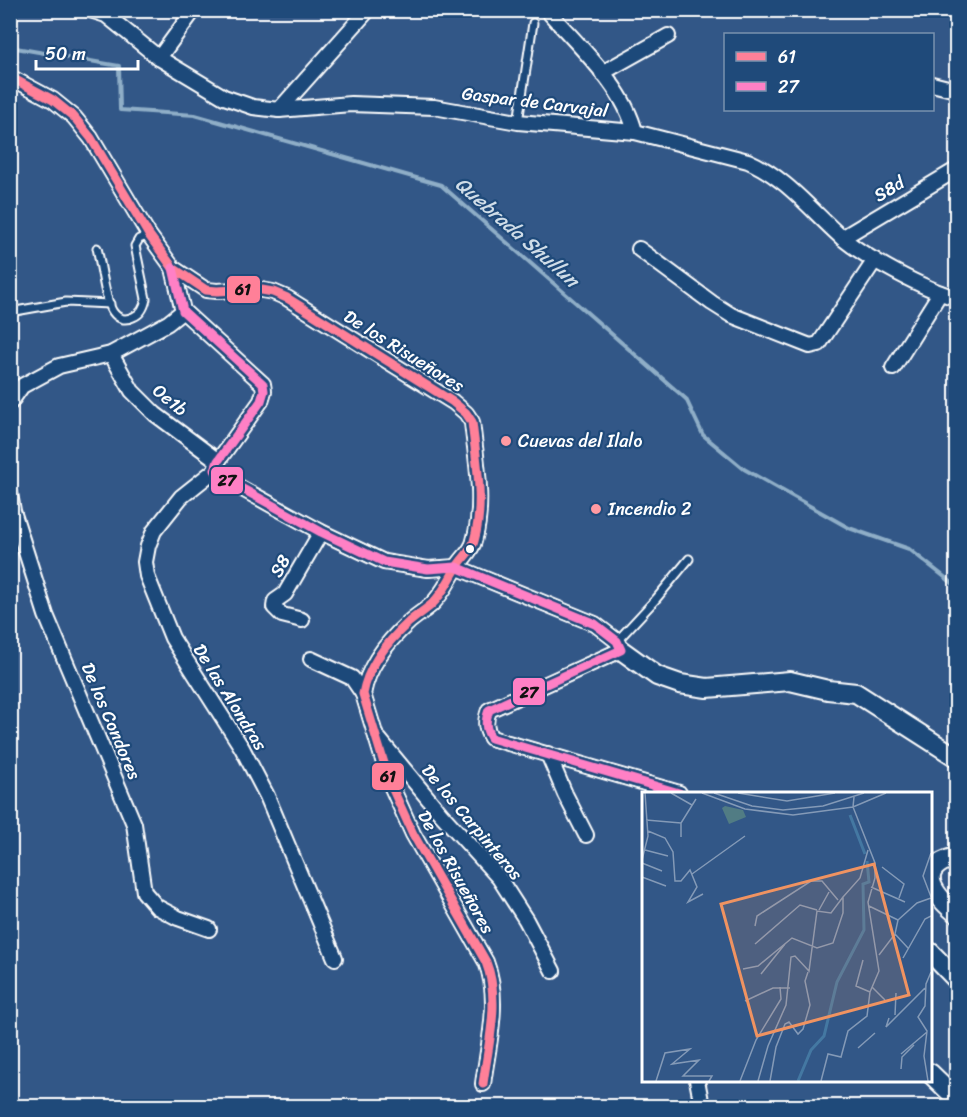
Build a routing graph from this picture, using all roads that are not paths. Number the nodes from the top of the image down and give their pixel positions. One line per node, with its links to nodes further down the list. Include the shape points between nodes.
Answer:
1 (90, 10): 7 (street, Gaspar de Carvajal, via 106,15)
2 (194, 10): 7 (street)
3 (368, 10): 12 (street)
4 (547, 10): 8 (street)
5 (533, 23): 13 (lane)
6 (668, 36): 8 (street)
7 (159, 58): 12 (street, Gaspar de Carvajal, via 224,97 253,107)
8 (602, 73): 14 (street, via 627,107)
9 (10, 77): 16 (street, De los Risueñores, via 53,100 74,117)
10 (934, 84): 11 (street)
11 (957, 90)
12 (279, 110): 13 (street, Gaspar de Carvajal, via 393,104)
13 (518, 122): 14 (street, Gaspar de Carvajal)
14 (635, 132): 17 (street, Gaspar de Carvajal, via 764,168)
15 (954, 171): 17 (street, S8d)
16 (149, 235): 21 (street, De los Risueñores); 24 (lane, via 139,239 135,246 146,299 139,315 128,320 119,318)
17 (842, 238): 20 (street, Gaspar de Carvajal)
18 (97, 248): 24 (lane)
19 (639, 249): 20 (street, via 731,315 810,346 819,344)
20 (875, 260): 22 (street, Gaspar de Carvajal)
21 (173, 268): 25 (street); 34 (street, De los Risueñores, via 206,290 256,289 287,298 466,413 472,422 479,521 474,544)
22 (940, 294): 23 (street, Gaspar de Carvajal); 28 (street)
23 (957, 298)
24 (110, 304): 26 (lane, via 66,302)
25 (183, 311): 27 (street); 30 (street, De las Alondras, via 263,384 261,401)
26 (10, 312)
27 (111, 354): 29 (street, via 59,366 22,386); 30 (street, Oe1b, via 132,391)
28 (893, 368)
29 (10, 403)
30 (217, 466): 32 (street, Oe1b, via 219,476); 48 (street, De las Alondras, via 181,497 154,531 145,562 147,576 172,638 242,748 267,796)
31 (10, 494): 46 (street, De los Condores, via 46,615 134,824 144,892 158,907)
32 (321, 532): 34 (street, Oe1b, via 384,562 428,569); 35 (street, S8, via 285,594 275,601 274,607 282,615)
33 (689, 559): 36 (lane)
34 (456, 567): 36 (street, via 596,624); 38 (street, De los Risueñores, via 447,586 375,660)
35 (302, 620)
36 (619, 645): 40 (street, via 489,710 485,720 491,738); 41 (street, via 657,676 680,684 706,688 790,681 856,693)
37 (311, 659): 38 (street, via 352,678)
38 (363, 694): 39 (street, De los Risueñores)
39 (374, 733): 49 (street, De los Carpinteros, via 499,878); 53 (street, De los Risueñores, via 390,783 413,834 492,978 494,996)
40 (548, 754): 42 (street); 43 (street)
41 (957, 757)
42 (676, 792)
43 (586, 835)
44 (957, 857): 45 (street, via 934,867 931,876 932,888)
45 (957, 913)
46 (209, 929)
47 (931, 953): 50 (street)
48 (335, 958)
49 (553, 971)
50 (957, 979)
51 (931, 1074): 54 (street)
52 (697, 1081): 55 (street)
53 (483, 1084)
54 (957, 1098)
55 (702, 1107)

